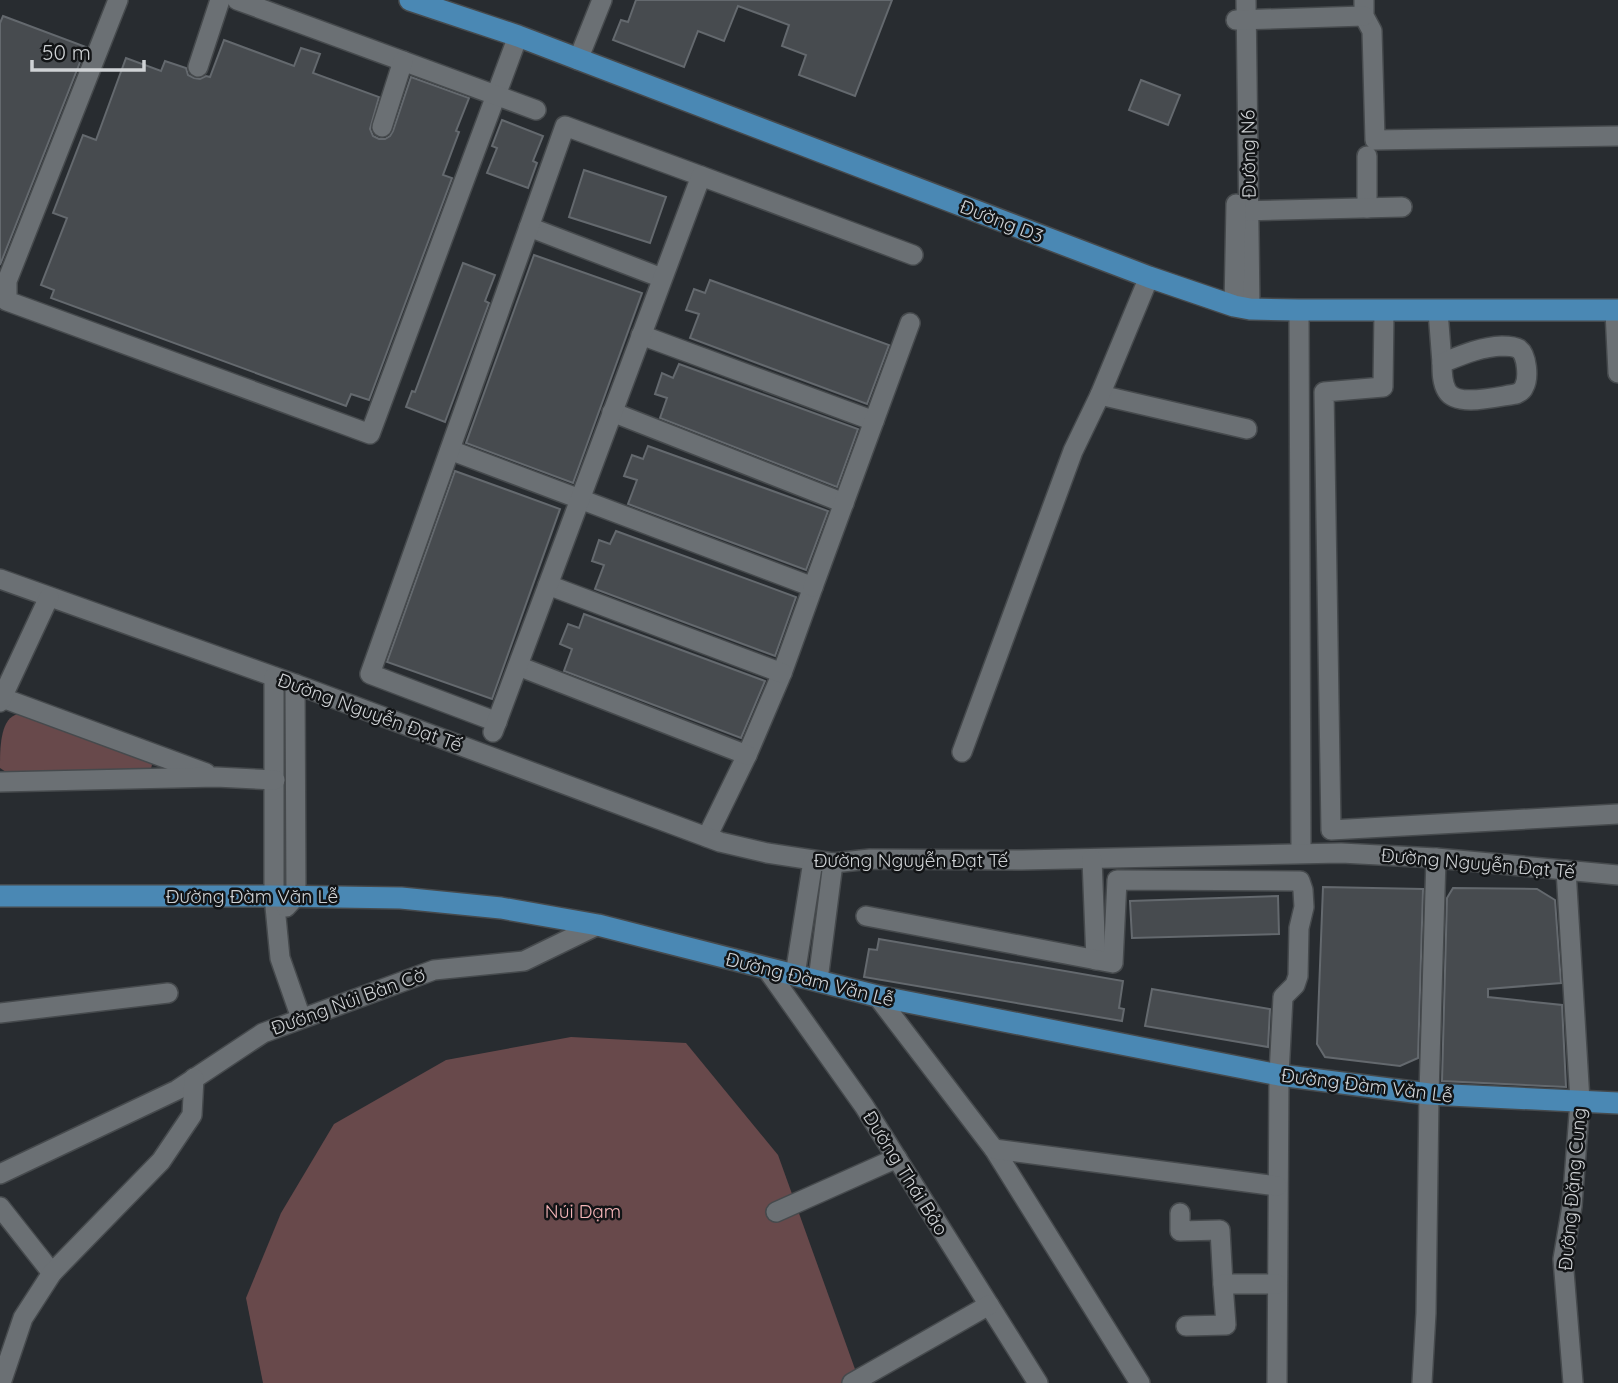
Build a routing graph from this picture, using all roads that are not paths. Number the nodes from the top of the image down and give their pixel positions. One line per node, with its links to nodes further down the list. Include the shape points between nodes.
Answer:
1 (118, 0): 12 (street, via 7,281 7,301 369,434)
2 (220, 0): 11 (street)
3 (237, 0): 10 (street)
4 (410, 0): 8 (main road, Đường D3)
5 (602, 0): 9 (street)
6 (1364, 8): 7 (street); 15 (street, via 1373,31 1375,140)
7 (1239, 10): 20 (street, Đường N6)
8 (518, 36): 9 (main road, Đường D3); 12 (street)
9 (578, 60): 23 (main road, Đường D3)
10 (403, 61): 12 (street); 14 (street)
11 (198, 67)
12 (497, 95): 13 (street)
13 (536, 110)
14 (383, 127)
15 (1618, 136)
16 (1367, 156): 19 (street)
17 (701, 176): 21 (street, via 565,126); 22 (street); 24 (street)
18 (1402, 207): 19 (street)
19 (1367, 208): 20 (street)
20 (1243, 211): 25 (street, Đường N6)
21 (529, 227): 24 (street); 38 (street)
22 (914, 255)
23 (1149, 277): 25 (main road, Đường D3); 34 (street)
24 (662, 278): 31 (street)
25 (1242, 307): 26 (main road, Đường D3)
26 (1299, 310): 28 (main road, Đường D3); 57 (street)
27 (1616, 310): 29 (main road, Đường D3); 33 (street)
28 (1384, 311): 29 (main road, Đường D3); 55 (street, via 1383,387 1324,392 1331,830)
29 (1438, 312): 32 (street)
30 (910, 323): 36 (street)
31 (641, 335): 35 (street); 36 (street)
32 (1442, 363)
33 (1618, 373)
34 (1100, 395): 37 (street); 50 (street, via 1073,451)
35 (612, 412): 39 (street); 40 (street)
36 (874, 421): 40 (street)
37 (1247, 429)
38 (450, 450): 39 (street); 45 (street, via 370,674 495,727)
39 (580, 499): 42 (street); 43 (street)
40 (844, 503): 43 (street)
41 (0, 579): 44 (street, Đường Nguyễn Đạt Tế)
42 (548, 585): 45 (street); 46 (street)
43 (813, 587): 46 (street)
44 (49, 597): 47 (street, Đường Nguyễn Đạt Tế); 49 (street)
45 (518, 666): 51 (street)
46 (782, 673): 51 (street)
47 (274, 677): 48 (street, Đường Nguyễn Đạt Tế); 53 (street)
48 (295, 684): 56 (street, Đường Nguyễn Đạt Tế); 64 (street)
49 (1, 699): 52 (street)
50 (962, 752)
51 (747, 755): 56 (street)
52 (216, 777): 53 (street); 54 (street)
53 (275, 780): 64 (street)
54 (0, 782)
55 (1618, 814)
56 (707, 837): 60 (street, Đường Nguyễn Đạt Tế)
57 (1301, 853): 58 (street, Đường Nguyễn Đạt Tế); 59 (street, Đường Nguyễn Đạt Tế)
58 (1436, 858): 61 (street, Đường Nguyễn Đạt Tế); 77 (street)
59 (1092, 859): 60 (street, Đường Nguyễn Đạt Tế); 67 (street)
60 (823, 862): 69 (street); 70 (street)
61 (1566, 870): 62 (street, Đường Nguyễn Đạt Tế); 78 (street, Đường Đặng Cung)
62 (1618, 875)
63 (0, 896): 64 (main road, Đường Đàm Văn Lễ)
64 (285, 896): 66 (main road, Đường Đàm Văn Lễ, via 401,898 501,908); 74 (street, via 276,919 280,958)
65 (866, 916): 67 (street)
66 (598, 925): 68 (main road, Đường Đàm Văn Lễ); 74 (street, Đường Núi Bàn Cờ, via 524,961 434,970)
67 (1096, 960): 75 (street, via 1113,963 1117,880 1300,881 1304,907 1292,926 1298,976 1283,997)
68 (766, 968): 69 (main road, Đường Đàm Văn Lễ); 81 (street, Đường Thái Bảo)
69 (795, 975): 70 (main road, Đường Đàm Văn Lễ)
70 (818, 980): 72 (main road, Đường Đàm Văn Lễ)
71 (168, 993): 73 (street)
72 (877, 996): 75 (main road, Đường Đàm Văn Lễ); 80 (street)
73 (0, 1013)
74 (301, 1018): 76 (street, Đường Núi Bàn Cờ, via 263,1032)
75 (1279, 1075): 77 (main road, Đường Đàm Văn Lễ); 83 (street)
76 (194, 1078): 82 (street, Đường Núi Bàn Cờ); 87 (street, via 192,1115 161,1161)
77 (1429, 1094): 78 (main road, Đường Đàm Văn Lễ); 97 (street)
78 (1580, 1101): 79 (main road, Đường Đàm Văn Lễ); 98 (street, Đường Đặng Cung, via 1563,1259)
79 (1618, 1102)
80 (994, 1149): 83 (street); 95 (street)
81 (897, 1158): 85 (street); 90 (street, Đường Thái Bảo)
82 (0, 1174)
83 (1277, 1186): 89 (street)
84 (0, 1207): 87 (street)
85 (776, 1212)
86 (1180, 1213): 88 (street, via 1180,1231 1220,1230)
87 (52, 1273): 92 (street, via 23,1318)
88 (1223, 1284): 89 (street); 91 (street, via 1226,1325)
89 (1278, 1284): 96 (street)
90 (989, 1304): 93 (street); 94 (street, Đường Thái Bảo)
91 (1186, 1326)
92 (1, 1383)
93 (852, 1383)
94 (1038, 1383)
95 (1140, 1383)
96 (1277, 1383)
97 (1422, 1383)
98 (1573, 1383)

